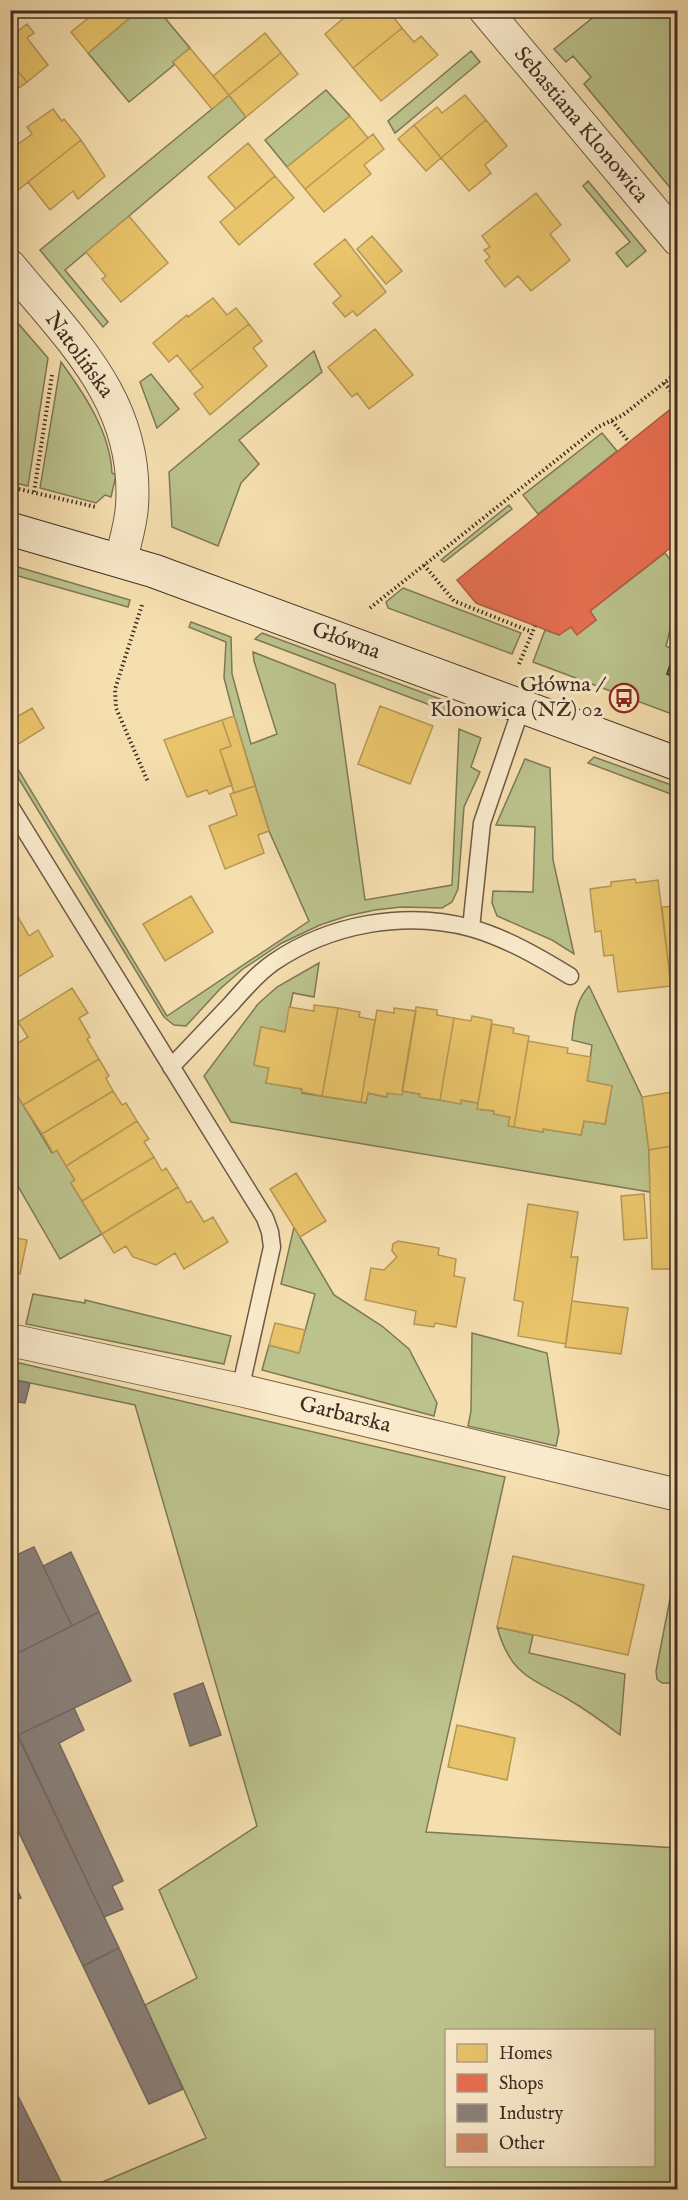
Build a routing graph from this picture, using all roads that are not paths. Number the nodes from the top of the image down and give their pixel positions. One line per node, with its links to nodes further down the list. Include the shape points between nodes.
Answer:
1 (485, 10): 2 (street, Sebastiana Klonowica)
2 (678, 240)
3 (10, 266): 5 (street, Natolińska, via 100,378 117,409 132,457 133,484)
4 (10, 529): 5 (street, Główna)
5 (121, 560): 6 (street, Główna)
6 (522, 706): 7 (street, Główna); 9 (lane, via 482,823)
7 (678, 764)
8 (10, 806): 11 (lane)
9 (471, 928): 10 (lane, via 506,941); 11 (lane, via 409,921 375,923 318,938 266,969)
10 (570, 976)
11 (171, 1067): 13 (lane, via 270,1232 271,1253)
12 (10, 1340): 13 (street, Garbarska)
13 (240, 1390): 14 (street, Garbarska)
14 (678, 1495)

